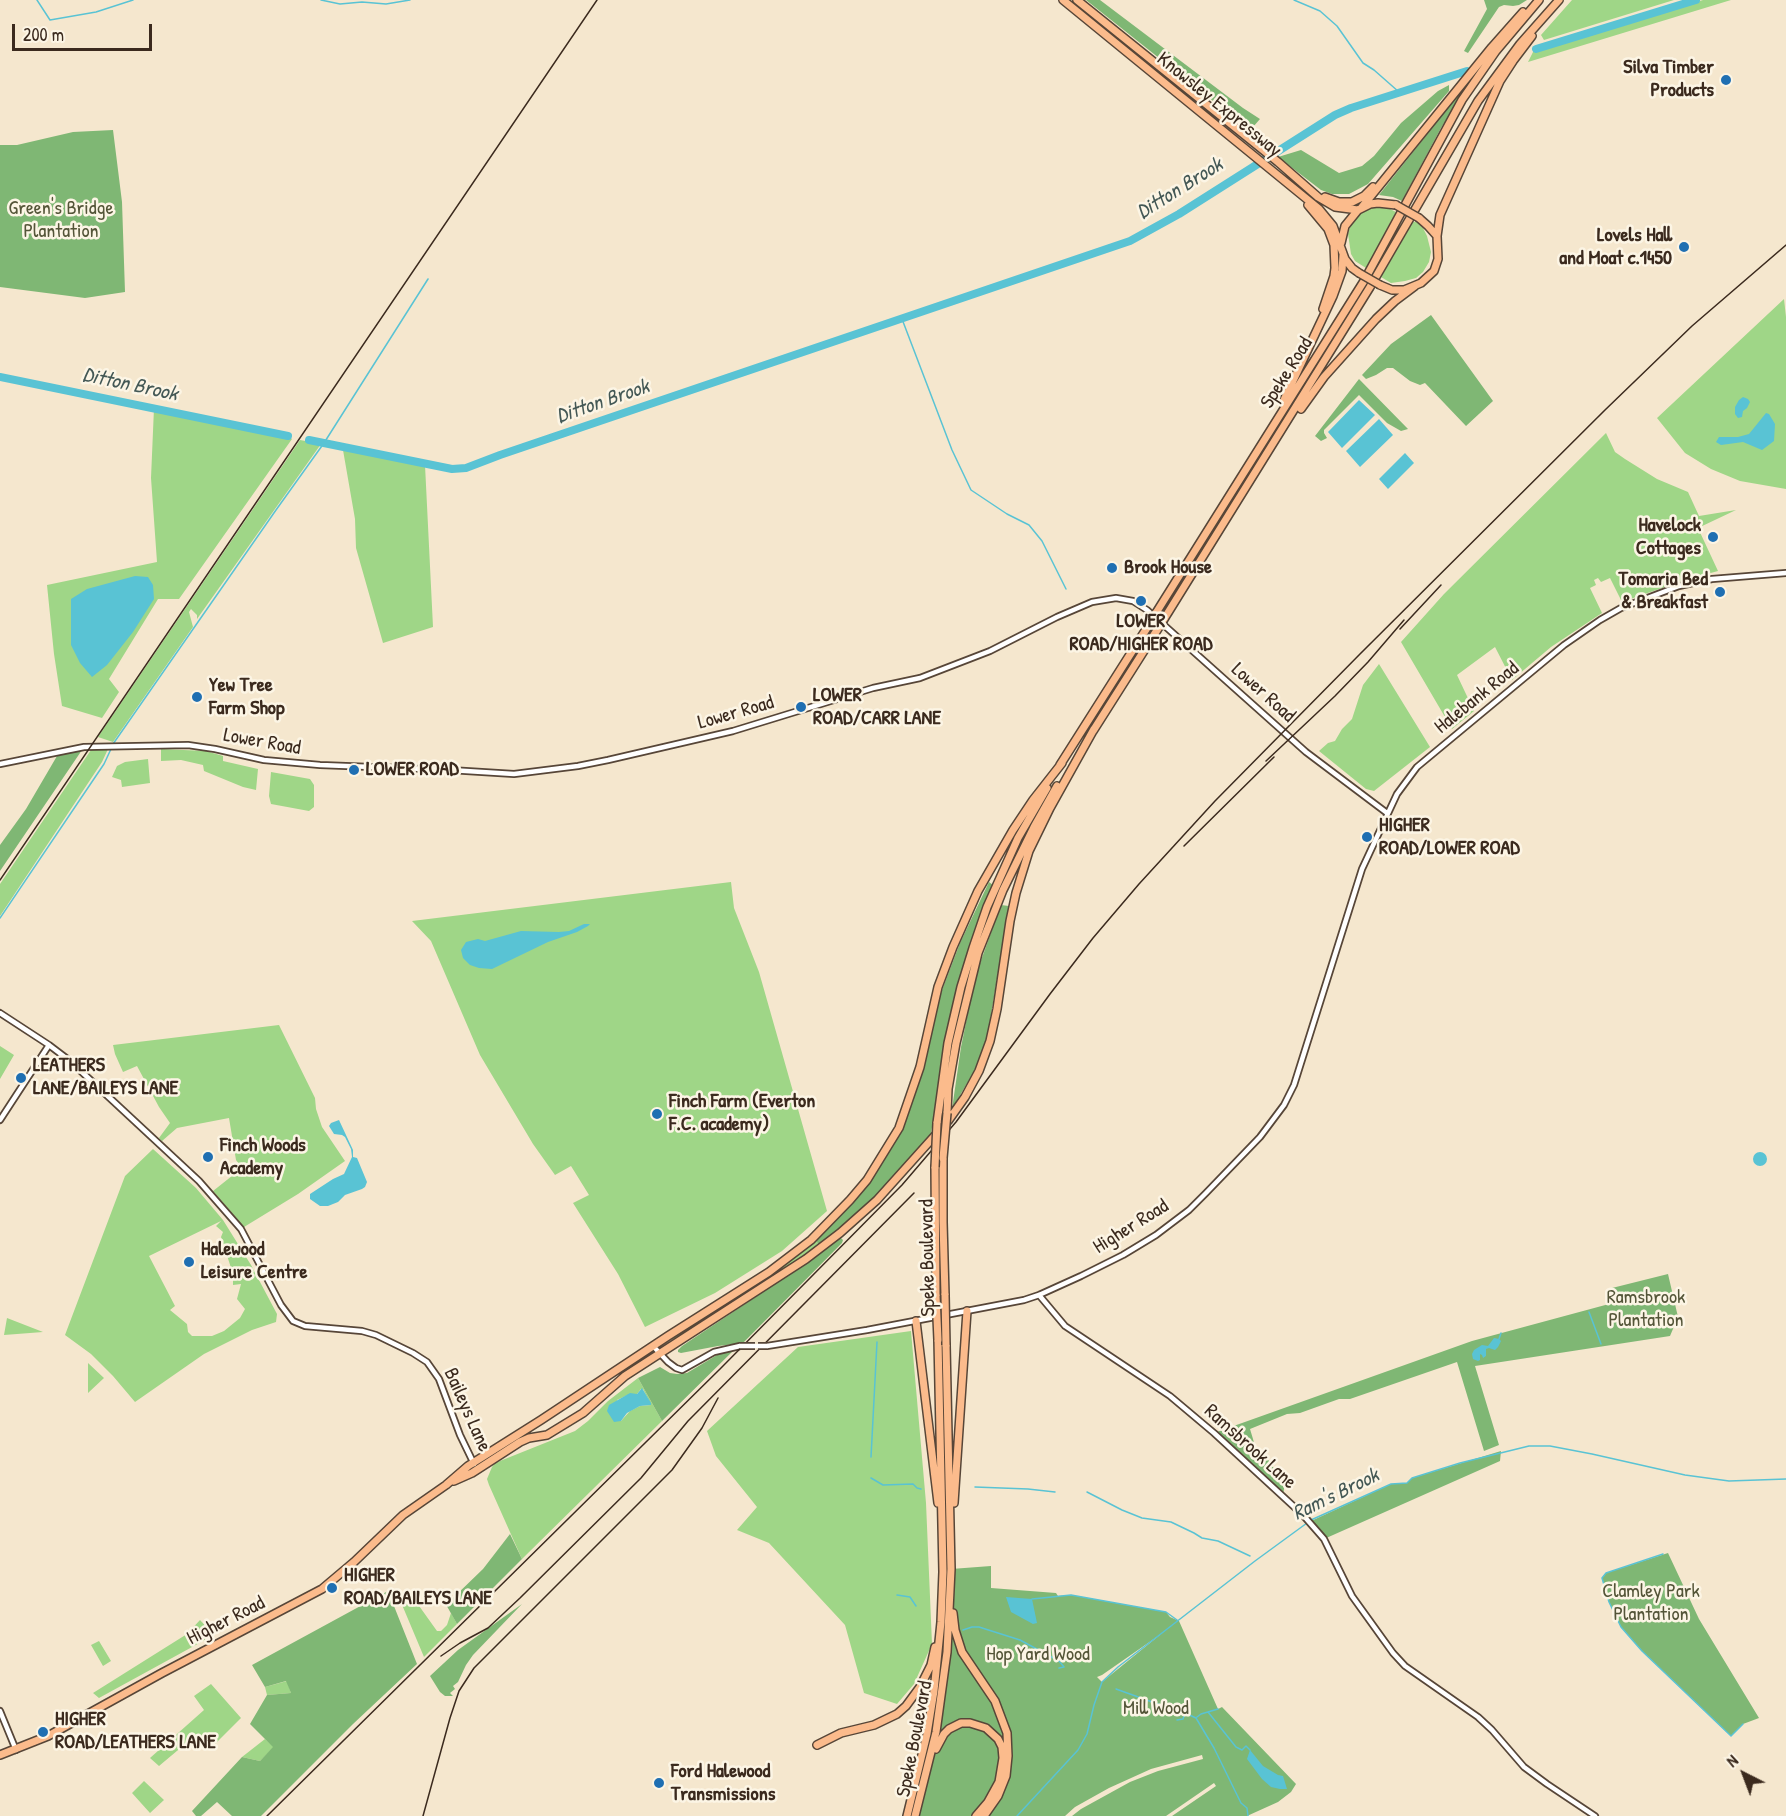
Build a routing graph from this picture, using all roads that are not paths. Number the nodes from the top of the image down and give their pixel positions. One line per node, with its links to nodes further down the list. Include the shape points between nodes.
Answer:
1 (1063, 0): 7 (highway, Knowsley Expressway)
2 (1077, 0): 5 (highway, Knowsley Expressway)
3 (1537, 0): 6 (highway, via 1498,39); 14 (highway, Speke Road, via 1462,100 1364,281)
4 (1559, 0): 9 (highway, via 1500,81 1440,215); 13 (highway, Speke Road, via 1478,101)
5 (1278, 162): 6 (highway, via 1325,197 1339,202 1358,200); 8 (highway, Knowsley Expressway, via 1327,203)
6 (1394, 166): 8 (highway)
7 (1269, 168): 10 (highway, Knowsley Expressway, via 1319,209 1333,226); 12 (highway, via 1317,214 1334,245 1334,276)
8 (1360, 208): 9 (highway, bridge, via 1378,202 1396,205 1419,218); 10 (highway, via 1345,226)
9 (1437, 236): 11 (highway, via 1434,271)
10 (1342, 249): 11 (highway, bridge, via 1348,264 1380,285 1398,290); 12 (highway, via 1342,271)
11 (1415, 286): 13 (highway, via 1395,301 1340,358)
12 (1309, 350): 14 (highway)
13 (1267, 456): 16 (highway, Speke Road, bridge)
14 (1239, 481): 17 (highway, Speke Road, bridge)
15 (1786, 573): 19 (street, Halebank Road, via 1679,586 1641,599 1600,620 1564,645 1417,767)
16 (1094, 729): 27 (highway, Higher Road, via 1029,851 1010,921 990,1041 979,1071 957,1108 877,1200 840,1233); 30 (highway, Speke Boulevard, bridge, via 1034,827 992,915 978,953 956,1043 943,1158)
17 (1062, 763): 26 (highway, Higher Road, via 1013,830 978,891 938,987 920,1067 899,1128 867,1180 792,1256); 29 (highway, Speke Boulevard, bridge, via 1018,838 987,907 961,987 940,1091 935,1167)
18 (0, 764): 19 (street, Lower Road, via 72,749 188,745 300,764 514,774 578,766 733,731 920,678 990,651 1092,602 1125,598 1147,610 1321,765)
19 (1387, 813): 23 (street, Higher Road, via 1362,869 1294,1085 1273,1120 1206,1193 1156,1235)
20 (0, 1013): 21 (street, Baileys Lane)
21 (50, 1045): 22 (street); 28 (street, Baileys Lane, via 175,1158 230,1215 293,1321 376,1335 427,1362 440,1379)
22 (0, 1120)
23 (1039, 1295): 24 (street, Higher Road); 41 (street, Ramsbrook Lane, via 1065,1326 1170,1396 1303,1515 1324,1539 1352,1596 1393,1653 1478,1717 1524,1767)
24 (967, 1311): 25 (street, Higher Road); 30 (highway)
25 (916, 1321): 27 (street, Higher Road, bridge, via 767,1346 740,1346 714,1352 682,1370); 29 (highway)
26 (652, 1346): 27 (street, Higher Road); 28 (highway, Higher Road)
27 (660, 1354): 28 (highway, Higher Road, via 625,1376 583,1413 547,1435 529,1438)
28 (475, 1466): 35 (highway, Higher Road, via 403,1515 322,1589)
29 (943, 1538): 31 (highway, Speke Boulevard)
30 (951, 1546): 32 (highway, Speke Boulevard)
31 (943, 1572): 34 (highway, via 934,1654 914,1695 897,1714); 37 (highway, Speke Boulevard, via 934,1691)
32 (951, 1592): 38 (highway, Speke Boulevard, via 941,1703); 40 (highway, via 962,1652 995,1701 1007,1733 1006,1776)
33 (0, 1711): 35 (street)
34 (817, 1745)
35 (16, 1750): 36 (highway, Higher Road)
36 (0, 1755)
37 (907, 1816)
38 (915, 1816): 39 (highway, via 940,1740 949,1729 970,1723 993,1733 1002,1747 1003,1758 999,1782)
39 (976, 1816)
40 (984, 1816)
41 (1595, 1816)

